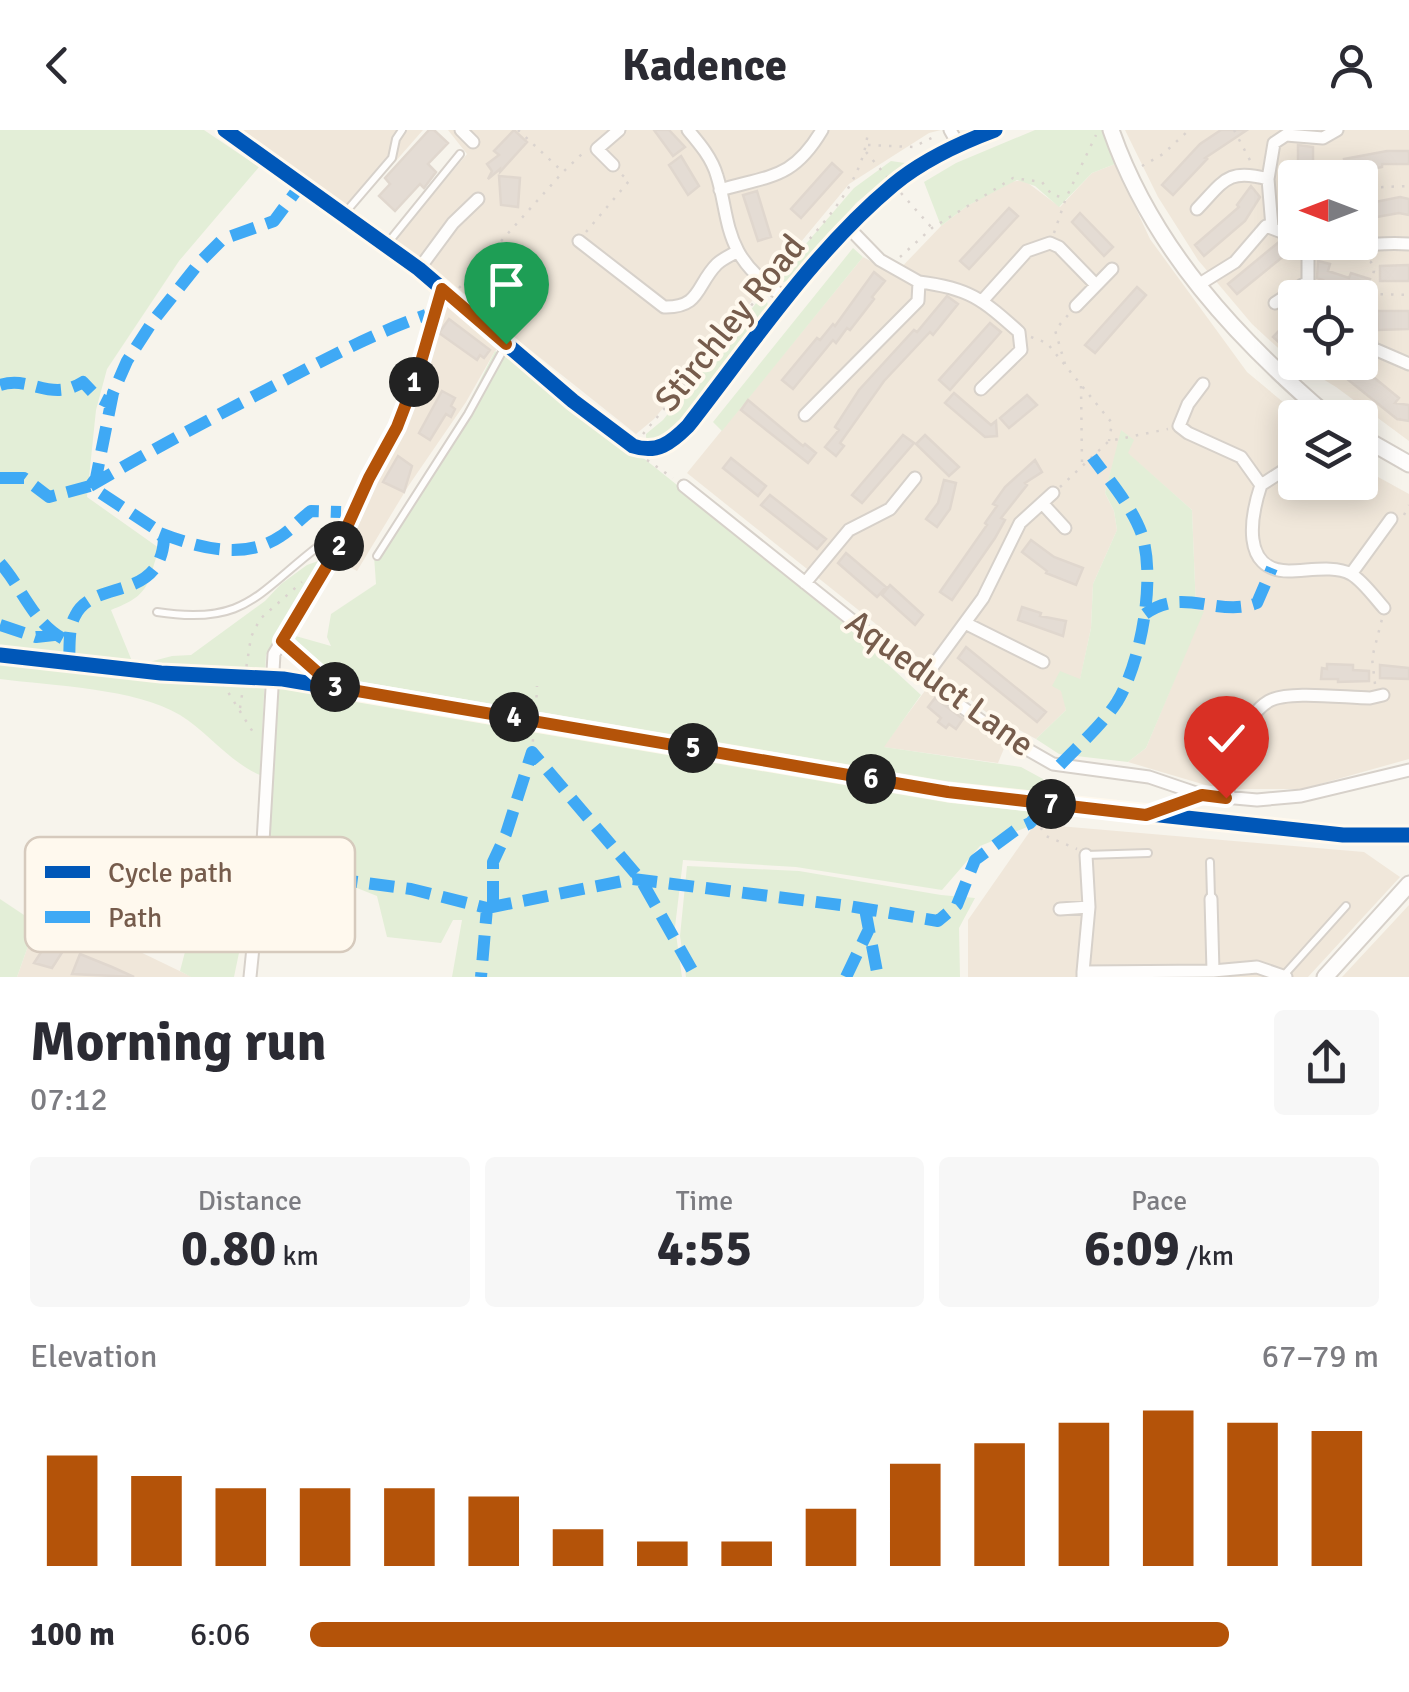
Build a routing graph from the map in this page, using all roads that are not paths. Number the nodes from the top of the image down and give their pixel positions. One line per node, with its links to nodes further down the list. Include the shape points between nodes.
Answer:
1 (225, 130): 19 (street, Stirchley Road)
2 (402, 130): 19 (lane, via 392,158)
3 (461, 130): 11 (street)
4 (619, 130): 14 (street, via 596,149)
5 (688, 130): 16 (street)
6 (822, 130): 16 (street, via 791,170)
7 (950, 130): 12 (street)
8 (995, 130): 12 (street, Stirchley Road)
9 (1108, 130): 32 (street)
10 (1338, 130): 15 (street, via 1322,138 1279,138)
11 (473, 142)
12 (958, 144): 20 (street, Stirchley Road, via 896,182)
13 (460, 154): 26 (lane)
14 (613, 166)
15 (1262, 178): 18 (street, via 1228,176); 21 (street)
16 (720, 190): 27 (street)
17 (478, 200): 28 (street)
18 (1197, 209)
19 (343, 216): 26 (street, Stirchley Road)
20 (848, 227): 30 (street, via 880,260); 34 (street, Stirchley Road)
21 (1272, 228): 22 (street); 32 (street, via 1266,226 1235,262)
22 (1278, 230)
23 (579, 241): 27 (street, via 664,307 693,300 718,263)
24 (1378, 243): 25 (street)
25 (1409, 244)
26 (386, 245): 28 (street, Stirchley Road)
27 (738, 251): 34 (street)
28 (419, 268): 33 (street, Stirchley Road)
29 (1112, 269): 31 (street)
30 (918, 282): 35 (street, via 953,286); 45 (street, via 918,301)
31 (1096, 285): 35 (street, via 1050,244 1027,251); 38 (street)
32 (1198, 285): 44 (street, via 1220,316)
33 (447, 293): 39 (street, Stirchley Road); 56 (street, via 397,427)
34 (787, 300): 39 (street, Stirchley Road, via 688,426 658,449 633,446)
35 (983, 300): 43 (street, via 1019,332 1021,350)
36 (1278, 300): 37 (street)
37 (1275, 302)
38 (1076, 306)
39 (506, 344): 57 (lane)
40 (1378, 351): 41 (street)
41 (1409, 364)
42 (1203, 384): 50 (street, via 1179,426 1241,457)
43 (981, 389)
44 (1309, 400)
45 (805, 415)
46 (1378, 446): 47 (street)
47 (1409, 464)
48 (1278, 474): 50 (street)
49 (914, 478): 59 (street, via 890,509 849,530)
50 (1261, 485): 58 (street, via 1250,520 1258,557 1284,572)
51 (684, 486): 59 (street, Aqueduct Lane)
52 (1053, 493): 53 (street)
53 (1043, 504): 55 (street); 62 (street, via 1020,523)
54 (1397, 518): 58 (street)
55 (1065, 528)
56 (337, 549): 61 (lane, via 320,544 229,613); 68 (street, via 268,674)
57 (376, 556)
58 (1351, 574): 60 (street)
59 (805, 583): 64 (street, Aqueduct Lane)
60 (1384, 608)
61 (156, 612)
62 (965, 622): 63 (street); 64 (street)
63 (1043, 662)
64 (925, 677): 67 (street, Aqueduct Lane, via 997,732 1060,765 1149,777)
65 (1380, 696): 67 (street, via 1269,701 1248,725)
66 (1409, 770): 67 (street, Aqueduct Lane, via 1301,796)
67 (1226, 798)
68 (263, 837)
69 (1148, 853): 70 (lane)
70 (1086, 854): 75 (street)
71 (1210, 862): 73 (lane)
72 (1409, 884): 82 (street)
73 (1212, 898): 78 (street)
74 (1346, 906): 80 (lane)
75 (1089, 907): 76 (street); 79 (street)
76 (1060, 909)
77 (253, 952): 81 (street)
78 (1213, 972): 79 (street); 80 (street, via 1258,967)
79 (1083, 974)
80 (1285, 976)
81 (250, 977)
82 (1325, 977)

